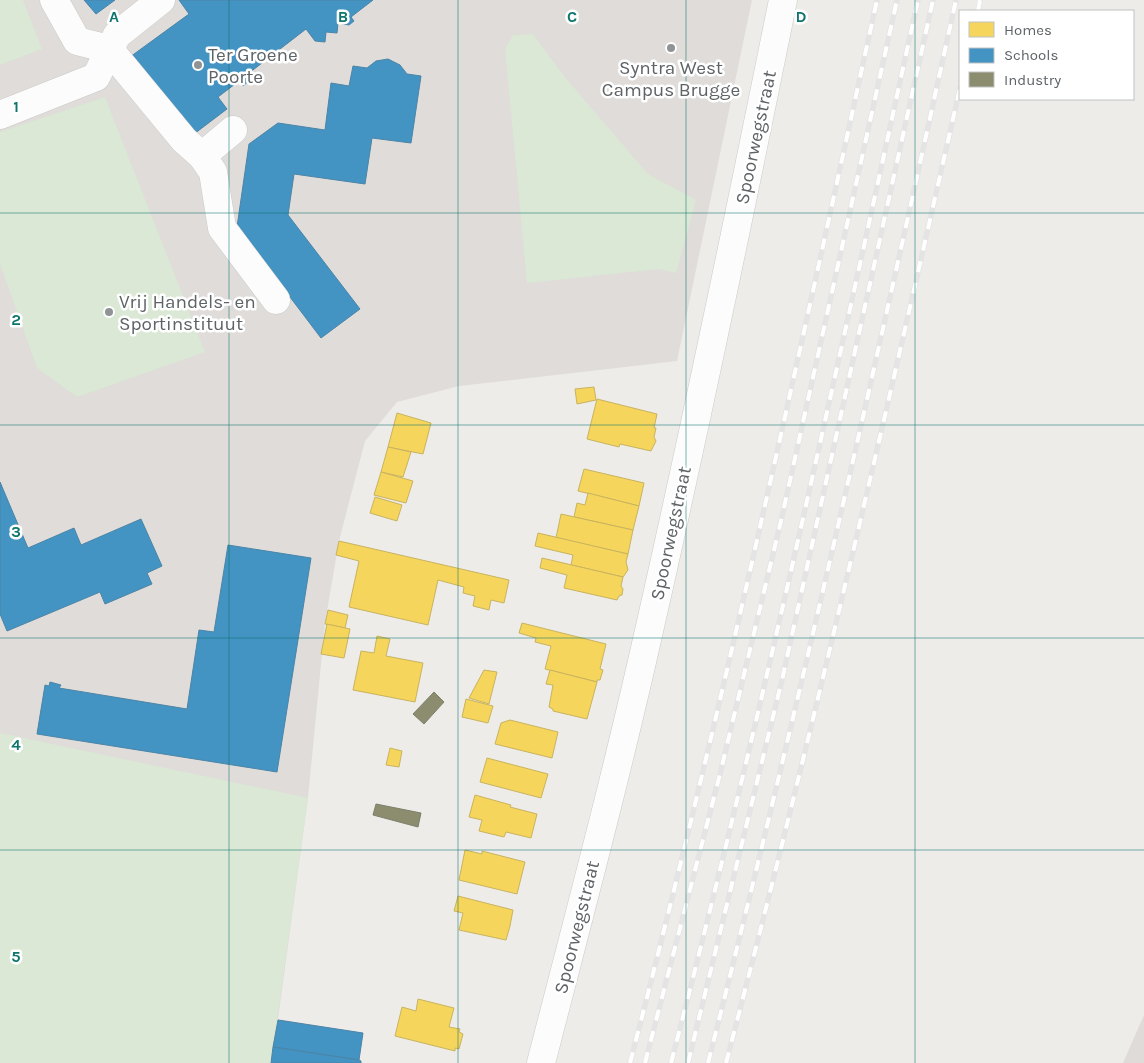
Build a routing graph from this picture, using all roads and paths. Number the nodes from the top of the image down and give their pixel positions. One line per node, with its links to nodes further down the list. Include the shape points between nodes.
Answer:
1 (54, 0): 4 (street, via 77,41)
2 (161, 0): 4 (street, via 116,35)
3 (783, 0): 9 (street, Spoorwegstraat, via 651,623)
4 (110, 49): 5 (street, via 96,77); 7 (street, via 184,140)
5 (0, 115)
6 (233, 130): 7 (street)
7 (202, 156): 8 (street, via 213,172 222,228)
8 (276, 300)
9 (541, 1063)

